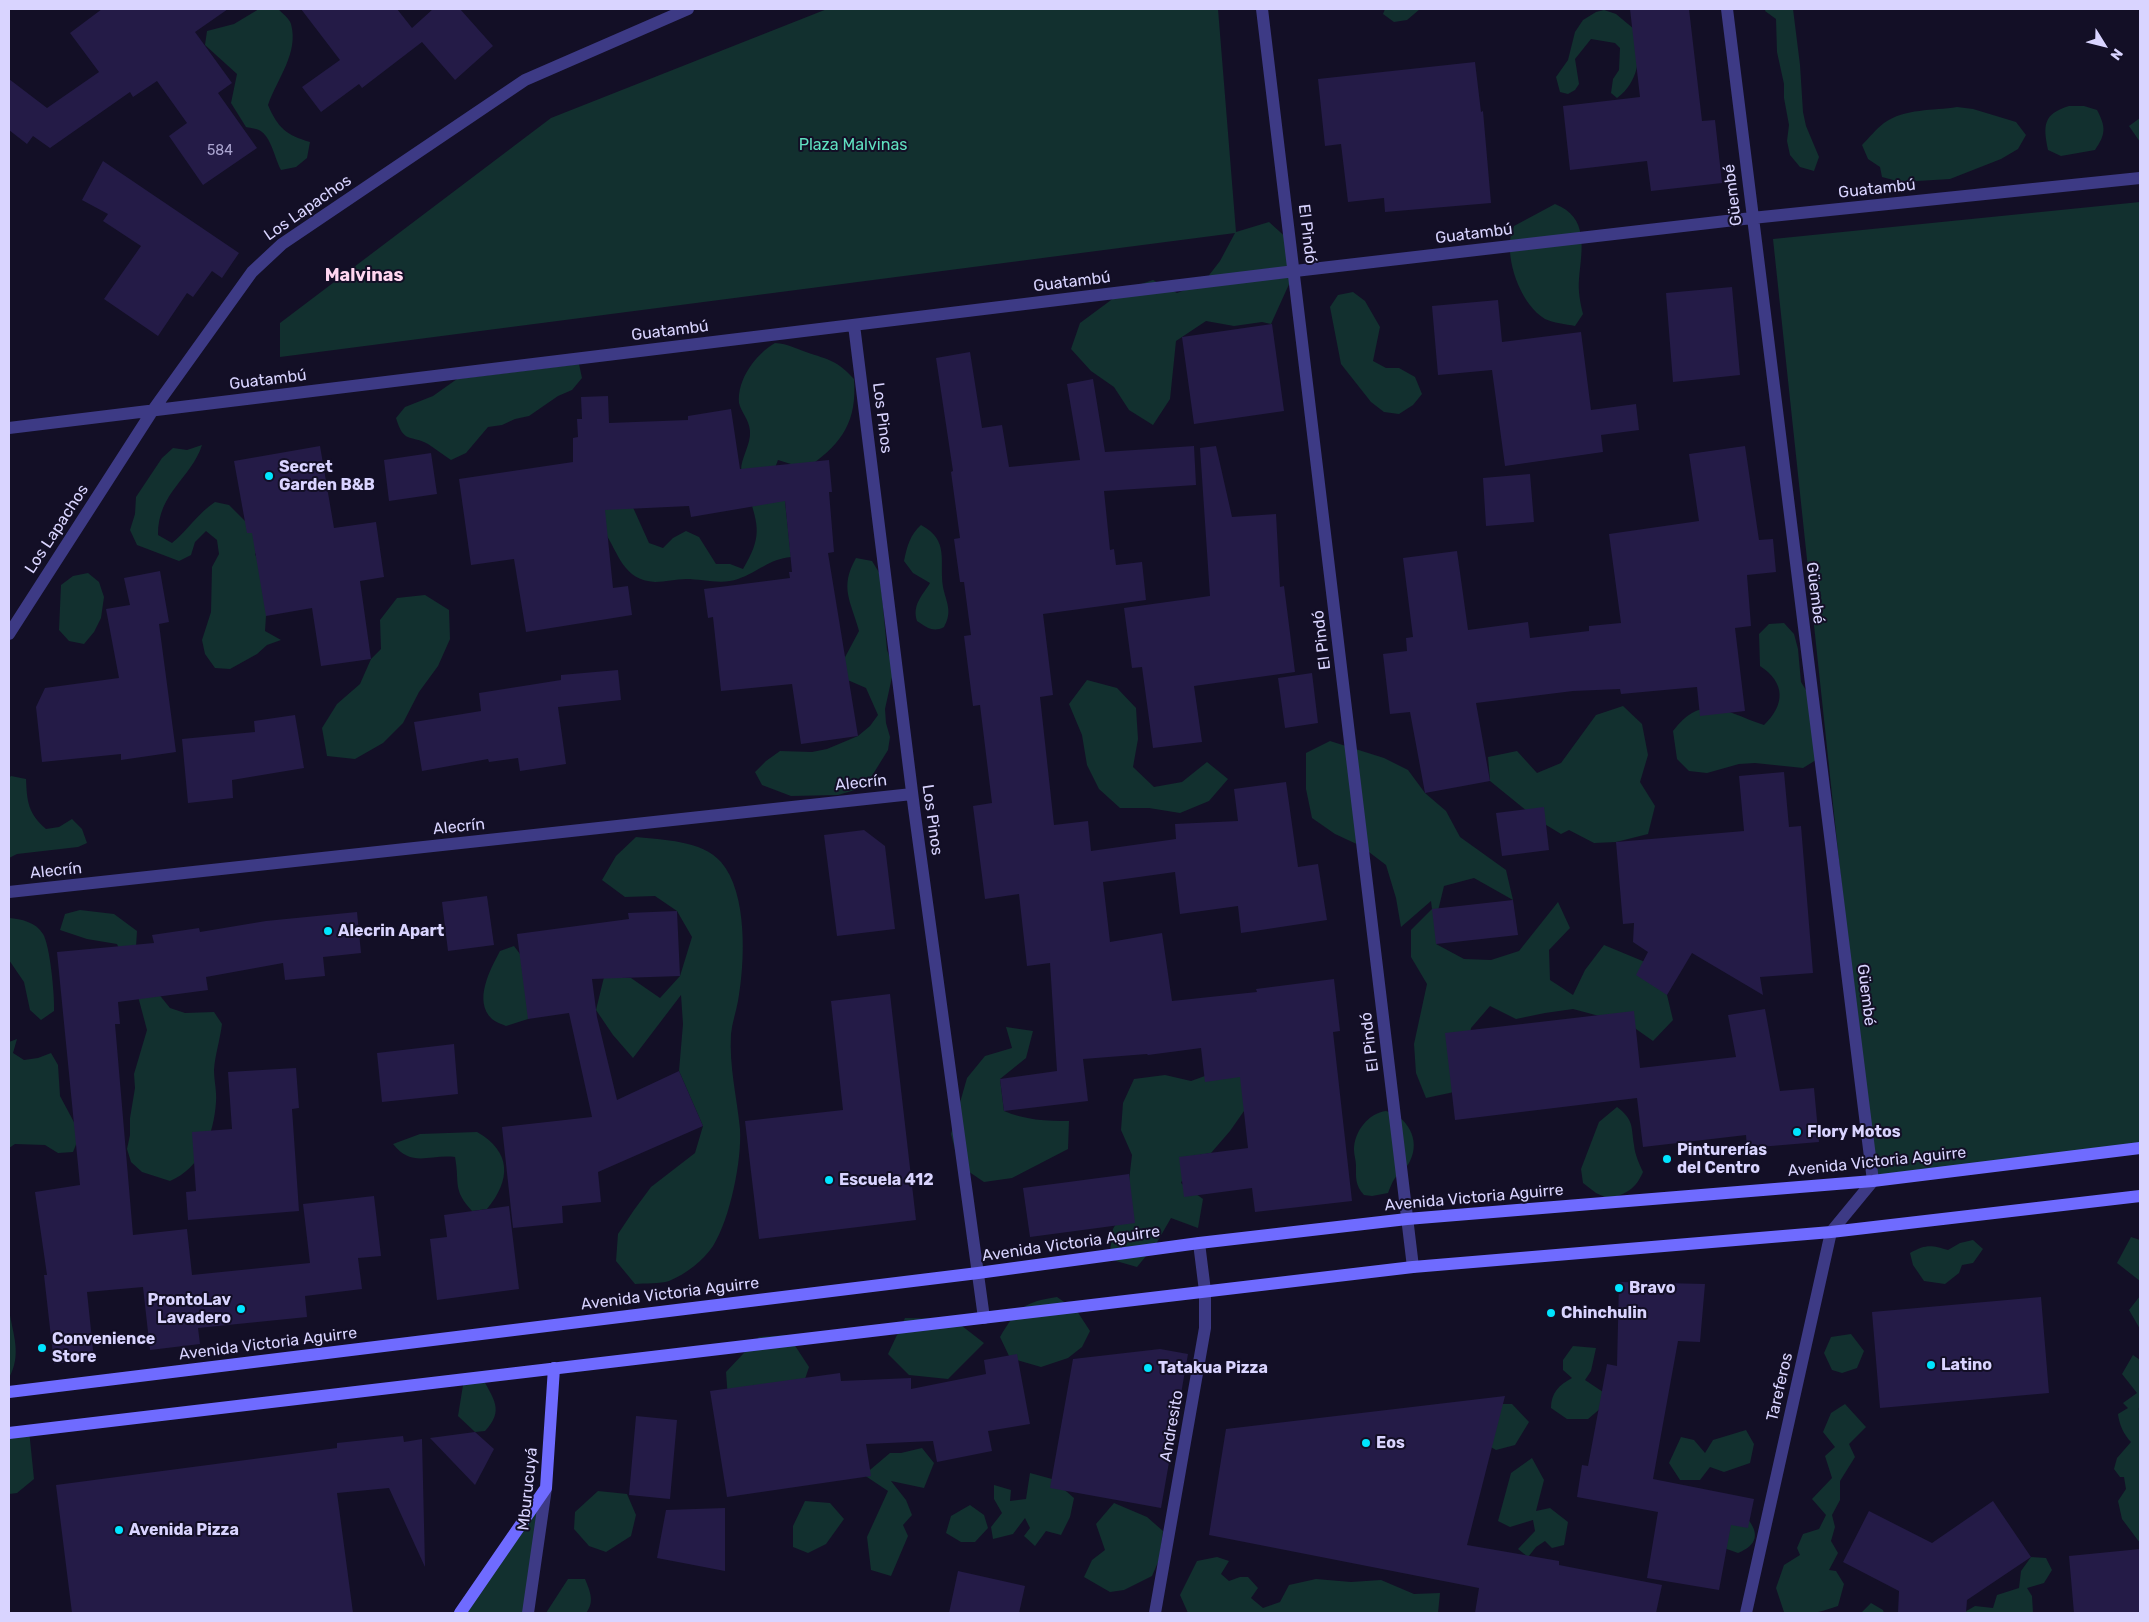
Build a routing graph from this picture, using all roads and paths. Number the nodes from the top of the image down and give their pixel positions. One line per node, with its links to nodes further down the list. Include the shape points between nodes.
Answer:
1 (688, 9): 8 (street, Los Lapachos, via 525,80 282,244 252,272)
2 (1262, 9): 6 (street, El Pindó)
3 (1727, 9): 5 (street, Güembé)
4 (2140, 178): 5 (street, Guatambú)
5 (1752, 218): 6 (street, Guatambú); 14 (street, Güembé)
6 (1295, 271): 7 (street, Guatambú); 16 (street, El Pindó)
7 (854, 325): 8 (street, Guatambú); 11 (street, Los Pinos)
8 (153, 410): 9 (street, Guatambú); 10 (street, Los Lapachos)
9 (9, 428)
10 (9, 634)
11 (912, 794): 12 (street, Alecrín); 20 (street, Los Pinos)
12 (9, 892)
13 (2140, 1148): 14 (main road, Avenida Victoria Aguirre)
14 (1873, 1181): 16 (main road, Avenida Victoria Aguirre); 17 (street, Tareferos)
15 (2140, 1196): 17 (main road)
16 (1407, 1219): 18 (main road, Avenida Victoria Aguirre); 19 (street, El Pindó)
17 (1831, 1232): 19 (main road); 30 (street, Tareferos)
18 (1199, 1243): 20 (main road, Avenida Victoria Aguirre); 21 (street, Andresito)
19 (1413, 1267): 21 (main road)
20 (978, 1273): 22 (street, Los Pinos); 24 (main road, Avenida Victoria Aguirre)
21 (1205, 1291): 22 (main road); 29 (street, Andresito, via 1206,1328)
22 (984, 1318): 23 (main road)
23 (554, 1368): 25 (main road); 26 (main road, Mburucuyá)
24 (9, 1392)
25 (9, 1433)
26 (546, 1488): 27 (main road); 28 (street, Mburucuyá)
27 (460, 1613)
28 (528, 1613)
29 (1155, 1613)
30 (1746, 1613)

